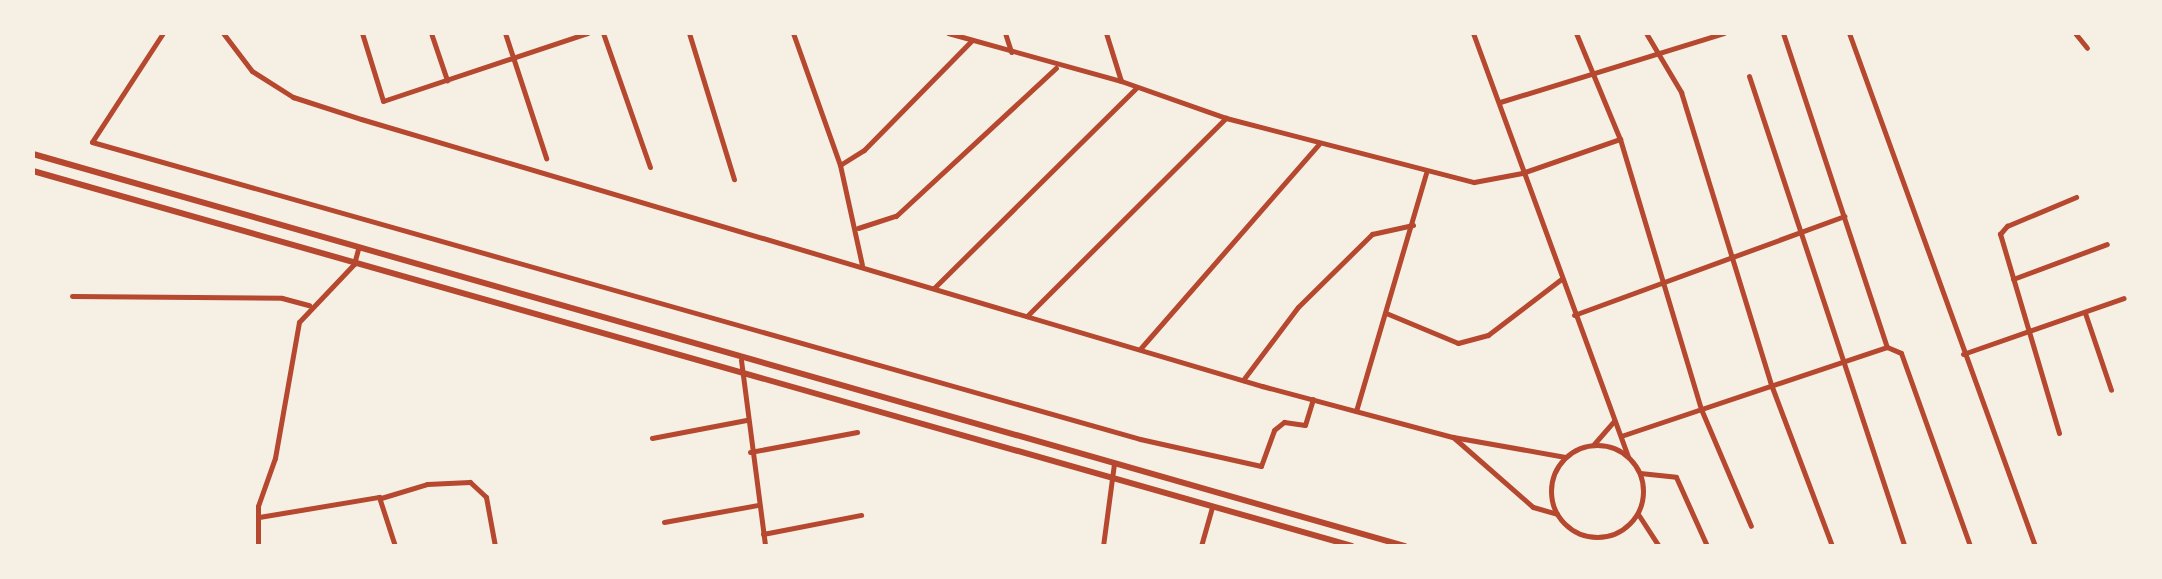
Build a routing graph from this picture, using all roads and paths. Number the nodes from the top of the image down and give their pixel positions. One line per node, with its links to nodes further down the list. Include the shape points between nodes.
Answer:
1 (163, 33): 74 (street, via 92,142 1126,436 1261,466 1274,430 1284,422 1305,425)
2 (223, 33): 52 (street, via 251,71 293,97 717,229)
3 (362, 33): 28 (street, via 383,101)
4 (431, 33): 28 (street)
5 (505, 33): 24 (street)
6 (588, 33): 24 (street)
7 (603, 33): 38 (street)
8 (689, 33): 42 (street)
9 (793, 33): 37 (street)
10 (948, 33): 20 (street)
11 (1005, 33): 22 (street)
12 (1106, 33): 29 (street)
13 (1473, 33): 31 (street)
14 (1576, 33): 26 (street)
15 (1646, 33): 23 (street)
16 (1724, 33): 23 (street)
17 (1783, 33): 44 (street)
18 (1849, 33): 67 (street)
19 (2075, 33): 21 (street)
20 (972, 40): 22 (street); 37 (street, via 883,132)
21 (2087, 48)
22 (1011, 52): 25 (street)
23 (1653, 54): 26 (street); 50 (street, via 1681,92)
24 (513, 59): 28 (street); 36 (street)
25 (1056, 68): 29 (street); 46 (street, via 896,216)
26 (1591, 73): 31 (street); 33 (street)
27 (1749, 76): 47 (street)
28 (447, 80)
29 (1121, 81): 30 (street)
30 (1136, 88): 32 (street); 56 (street)
31 (1500, 102): 41 (street)
32 (1226, 118): 34 (street); 63 (street)
33 (1620, 139): 41 (street); 55 (street)
34 (1319, 144): 40 (street); 66 (street)
35 (33, 154): 49 (street)
36 (546, 158)
37 (840, 165): 46 (street)
38 (650, 167)
39 (33, 171): 51 (street)
40 (1426, 173): 41 (street, via 1474,182); 45 (street)
41 (1522, 173): 54 (street)
42 (734, 178)
43 (2076, 197): 53 (street, via 2007,226 2001,240)
44 (1844, 216): 47 (street); 65 (street)
45 (1413, 225): 60 (street); 71 (street, via 1372,234 1298,307)
46 (858, 228): 52 (street)
47 (1801, 233): 50 (street); 69 (street)
48 (2107, 244): 53 (street)
49 (358, 249): 51 (street); 68 (street)
50 (1729, 257): 55 (street); 72 (street)
51 (354, 264): 59 (street); 70 (street)
52 (862, 265): 56 (street)
53 (2013, 279): 64 (street)
54 (1560, 280): 60 (street, via 1488,335 1458,343); 62 (street)
55 (1660, 282): 62 (street); 75 (street)
56 (934, 288): 63 (street)
57 (72, 296): 59 (street, via 282,298)
58 (2124, 298): 61 (street)
59 (309, 305): 97 (street, via 291,353)
60 (1386, 313): 76 (street)
61 (2085, 313): 64 (street); 73 (street)
62 (1574, 315): 78 (street)
63 (1027, 316): 66 (street)
64 (2029, 331): 67 (street); 80 (street)
65 (1887, 347): 69 (street); 113 (street, via 1901,353)
66 (1140, 349): 71 (street)
67 (1963, 354): 114 (street)
68 (741, 360): 70 (street); 88 (street)
69 (1844, 363): 72 (street); 112 (street)
70 (738, 374): 77 (street); 90 (street)
71 (1243, 380): 74 (street)
72 (1772, 387): 75 (street); 111 (street)
73 (2111, 390)
74 (1313, 399): 76 (street)
75 (1701, 409): 81 (street); 99 (street)
76 (1356, 411): 82 (street)
77 (746, 420): 83 (street); 85 (street)
78 (1614, 421): 81 (street); 84 (street)
79 (857, 432): 85 (street)
80 (2059, 433)
81 (1621, 436): 86 (street)
82 (1453, 437): 87 (street); 94 (street, via 1534,507)
83 (652, 438)
84 (1594, 444): 86 (street); 87 (street)
85 (750, 452): 92 (street)
86 (1628, 456): 89 (street)
87 (1565, 457): 94 (street, via 1552,484)
88 (1114, 464): 90 (street); 108 (street)
89 (1640, 473): 95 (street); 110 (street, via 1676,477)
90 (1111, 478): 93 (street); 105 (street)
91 (381, 498): 97 (street); 102 (street); 103 (street, via 415,486 470,482 485,497)
92 (758, 505): 98 (street); 100 (street)
93 (1212, 506): 106 (street); 107 (street)
94 (1557, 514): 95 (street, via 1577,533 1605,537)
95 (1638, 514): 109 (street)
96 (861, 515): 100 (street)
97 (258, 517): 101 (street)
98 (664, 522)
99 (1751, 526)
100 (763, 534): 104 (street)
101 (258, 546)
102 (395, 546)
103 (495, 546)
104 (765, 546)
105 (1103, 546)
106 (1201, 546)
107 (1352, 546)
108 (1405, 546)
109 (1659, 546)
110 (1707, 546)
111 (1832, 546)
112 (1904, 546)
113 (1970, 546)
114 (2035, 546)

